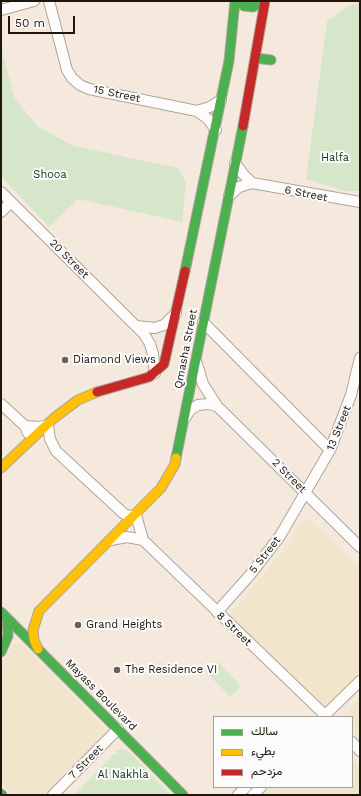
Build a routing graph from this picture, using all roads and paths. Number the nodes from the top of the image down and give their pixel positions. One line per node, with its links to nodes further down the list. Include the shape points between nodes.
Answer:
1 (34, 1): 6 (street)
2 (49, 1): 10 (street, 15 Street, via 67,70 80,85)
3 (235, 1): 9 (street, Qmasha Street, via 229,61)
4 (239, 1): 5 (street, via 244,6 253,7)
5 (264, 1): 7 (street, Qmasha Street)
6 (1, 10)
7 (256, 58): 8 (street); 12 (street, Qmasha Street)
8 (271, 60)
9 (221, 100): 10 (street); 11 (street, Qmasha Street)
10 (197, 111): 11 (street, via 208,119)
11 (216, 130): 19 (street, Qmasha Street)
12 (236, 163): 13 (street, via 242,174); 15 (street, Qmasha Street)
13 (252, 183): 15 (street, via 239,187); 17 (street, 6 Street)
14 (1, 192): 16 (street, 20 Street)
15 (229, 196): 20 (street, Qmasha Street)
16 (12, 202): 18 (street); 21 (street, 20 Street)
17 (360, 202)
18 (1, 212)
19 (177, 312): 21 (street, via 172,319 155,328); 25 (street, Qmasha Street, via 167,357)
20 (203, 322): 23 (street, Qmasha Street); 32 (street)
21 (136, 326): 25 (street, 20 Street, via 150,344)
22 (360, 358): 24 (street, 13 Street)
23 (196, 359): 27 (street, 2 Street, via 203,384); 28 (street, Qmasha Street)
24 (359, 369): 32 (street, 13 Street, via 343,422)
25 (155, 373): 29 (street, Qmasha Street, via 85,397)
26 (1, 404): 30 (street)
27 (217, 406): 28 (street, via 198,405); 34 (street, 2 Street)
28 (184, 418): 35 (street, Qmasha Street, via 169,476)
29 (48, 424): 30 (street); 31 (street, Qmasha Street); 35 (street, via 50,439 56,451 123,513)
30 (25, 426): 31 (street)
31 (30, 440): 33 (street, Qmasha Street)
32 (330, 450): 34 (street, 13 Street)
33 (1, 468)
34 (306, 493): 38 (street, 2 Street); 39 (street, 5 Street, via 266,556)
35 (136, 516): 36 (street, Qmasha Street); 37 (street, 8 Street)
36 (111, 540): 37 (street, via 127,537); 41 (street, Qmasha Street, via 39,611 33,630)
37 (143, 540): 39 (street, 8 Street)
38 (360, 547)
39 (217, 612): 44 (street, 8 Street)
40 (4, 616): 41 (street, Mayass Boulevard); 42 (street, via 8,636)
41 (38, 649): 45 (street, Mayass Boulevard)
42 (1, 652)
43 (360, 680): 44 (street)
44 (325, 716)
45 (118, 729): 48 (street, 7 Street); 49 (street, Mayass Boulevard)
46 (353, 743): 47 (street)
47 (360, 751)
48 (54, 795)
49 (182, 795)

